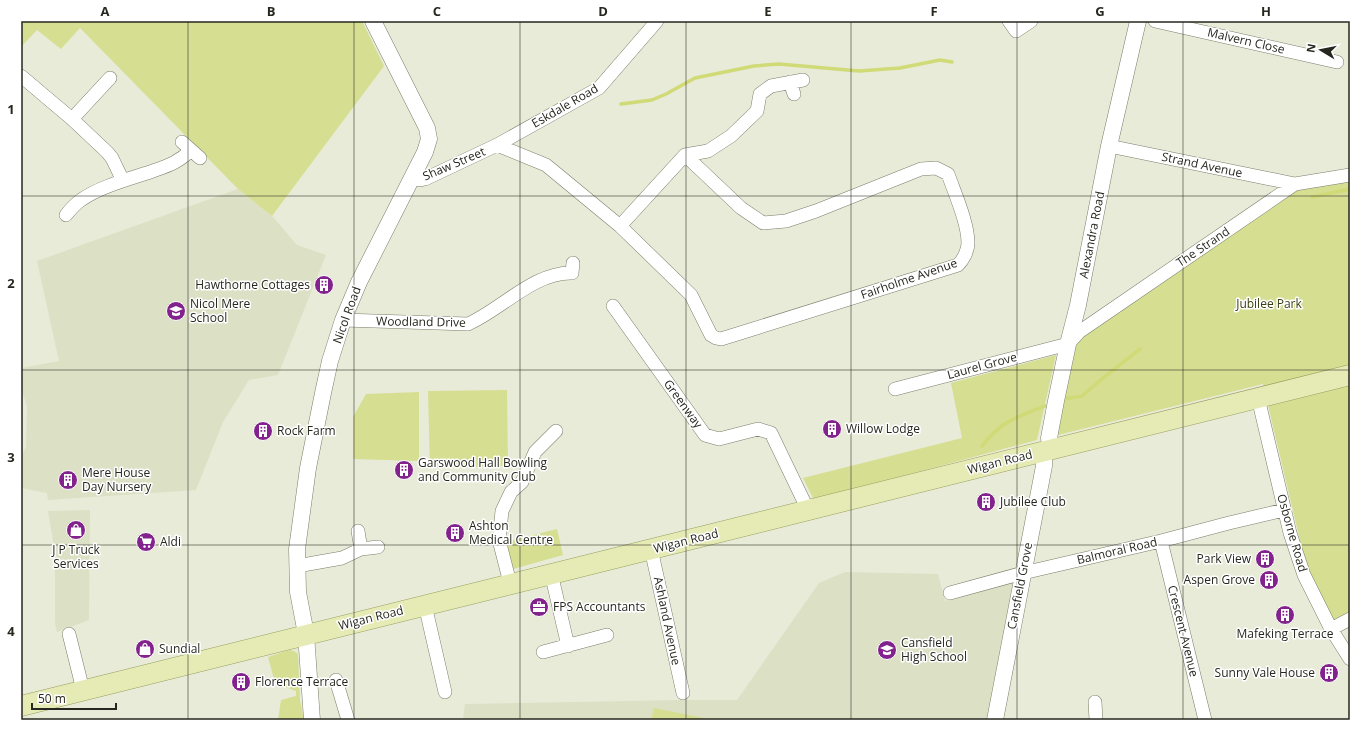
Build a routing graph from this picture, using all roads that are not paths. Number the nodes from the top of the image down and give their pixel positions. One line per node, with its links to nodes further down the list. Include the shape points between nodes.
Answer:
1 (373, 21): 17 (street, Nicol Road, via 427,128 429,139 425,152)
2 (1009, 21): 3 (street, via 1016,31)
3 (1031, 21)
4 (1138, 21): 13 (street, Alexandra Road)
5 (1155, 21): 7 (street, Malvern Close)
6 (655, 22): 12 (street, Eskdale Road, via 599,88)
7 (1337, 63)
8 (21, 76): 11 (street)
9 (111, 79): 11 (street)
10 (796, 85): 15 (street, via 771,86 760,94 757,111 731,136 708,151)
11 (72, 119): 18 (street, via 110,155)
12 (497, 145): 17 (street, Shaw Street, via 420,180); 21 (street, Fairholme Avenue, via 546,165)
13 (1109, 146): 19 (street, Strand Avenue); 25 (street, Alexandra Road)
14 (191, 150): 18 (street, via 172,164)
15 (686, 155): 21 (street); 21 (street, Fairholme Avenue, via 742,208 763,223 786,221 921,169 936,168 948,174 966,226 968,244 963,261 958,266 721,339 711,335 692,295)
16 (1350, 175): 19 (street, The Strand)
17 (411, 178): 24 (street, Nicol Road)
18 (123, 181): 20 (street, via 81,199)
19 (1295, 184): 25 (street, The Strand, via 1086,328)
20 (66, 216)
21 (620, 226)
22 (573, 263): 24 (street, Woodland Drive, via 572,273 560,273 539,280 468,324)
23 (613, 306): 31 (street, Greenway, via 705,435 719,439 758,429 771,433)
24 (343, 320): 38 (street, Nicol Road, via 324,386 308,468)
25 (1068, 344): 27 (street, Laurel Grove); 30 (street, Alexandra Road)
26 (1350, 375): 28 (main road, Wigan Road)
27 (895, 389)
28 (1258, 398): 30 (main road, Wigan Road); 32 (street, Osborne Road)
29 (556, 431): 41 (street, via 535,452 522,482 511,492 502,511 499,540)
30 (1046, 451): 31 (main road, Wigan Road); 39 (street, Cansfield Grove)
31 (808, 510): 37 (main road, Wigan Road)
32 (1284, 510): 34 (street, Balmoral Road); 45 (street, Osborne Road, via 1304,575)
33 (358, 531): 36 (street)
34 (1161, 541): 39 (street, Balmoral Road); 62 (street, Crescent Avenue)
35 (378, 547): 36 (street)
36 (361, 549): 38 (street, via 342,558)
37 (651, 549): 40 (main road, Wigan Road); 55 (street, Ashland Avenue)
38 (297, 566): 47 (street, Nicol Road, via 298,592)
39 (1023, 573): 42 (street, Balmoral Road); 60 (street, Cansfield Grove)
40 (551, 574): 41 (main road, Wigan Road); 49 (street)
41 (510, 583): 43 (main road, Wigan Road)
42 (950, 593)
43 (425, 605): 47 (main road, Wigan Road); 54 (street)
44 (1350, 619): 45 (street)
45 (1331, 629): 51 (street, Osborne Road)
46 (69, 634): 53 (street)
47 (306, 634): 53 (main road, Wigan Road); 58 (street, Nicol Road)
48 (607, 635): 49 (street)
49 (568, 646): 50 (street)
50 (544, 652)
51 (1350, 658)
52 (336, 680): 59 (street)
53 (83, 690): 57 (main road, Wigan Road)
54 (445, 692)
55 (683, 693)
56 (1095, 702): 61 (street)
57 (21, 706)
58 (312, 720)
59 (348, 720)
60 (995, 720)
61 (1096, 720)
62 (1205, 720)

